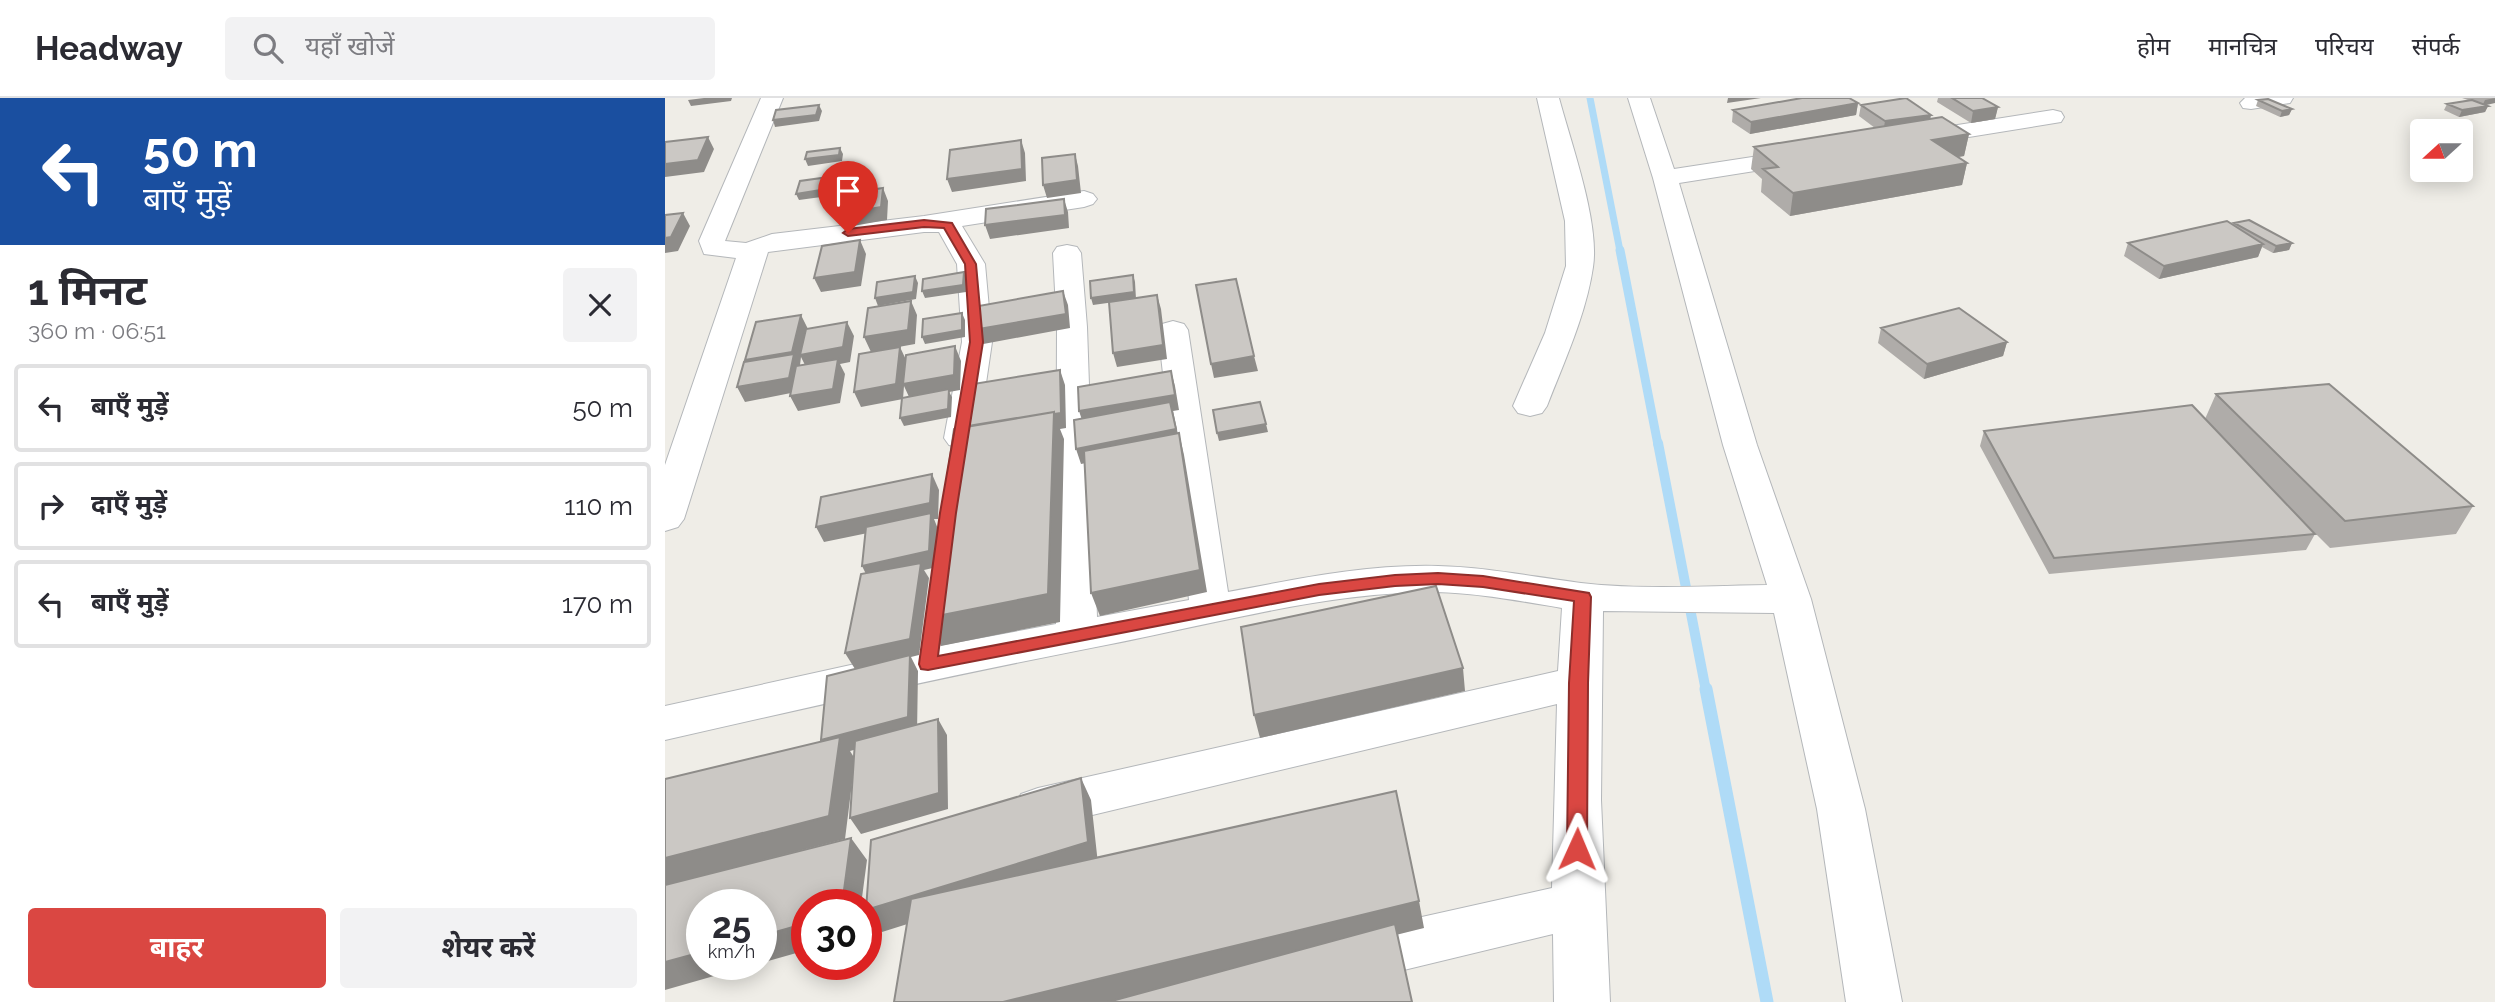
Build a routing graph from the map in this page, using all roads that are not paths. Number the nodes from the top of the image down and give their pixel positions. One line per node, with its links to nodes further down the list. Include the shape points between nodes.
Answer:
1 (772, 98): 12 (street, via 712,241 724,251)
2 (1548, 98): 15 (street, via 1578,221 1580,266)
3 (1639, 98): 9 (street)
4 (2282, 98): 5 (street)
5 (2251, 103)
6 (2053, 117): 7 (street)
7 (1892, 142)
8 (1825, 153): 9 (street)
9 (1665, 178): 19 (street, via 1740,445)
10 (1084, 199): 11 (street)
11 (924, 223): 12 (street, via 772,242); 16 (street, via 948,225 971,264 977,342)
12 (752, 252): 17 (street)
13 (1067, 253): 21 (street)
14 (1173, 330): 20 (street)
15 (1530, 406)
16 (955, 473)
17 (665, 519)
18 (1583, 597): 19 (street); 20 (street, via 1483,582 1395,580); 22 (street)
19 (1791, 599): 28 (street, via 1841,809)
20 (1210, 610): 21 (street)
21 (1077, 635): 23 (street, via 930,650)
22 (1579, 683): 24 (street); 25 (street)
23 (665, 723)
24 (997, 818)
25 (1577, 905): 26 (street); 27 (street)
26 (1299, 971)
27 (1582, 1002)
28 (1874, 1002)

